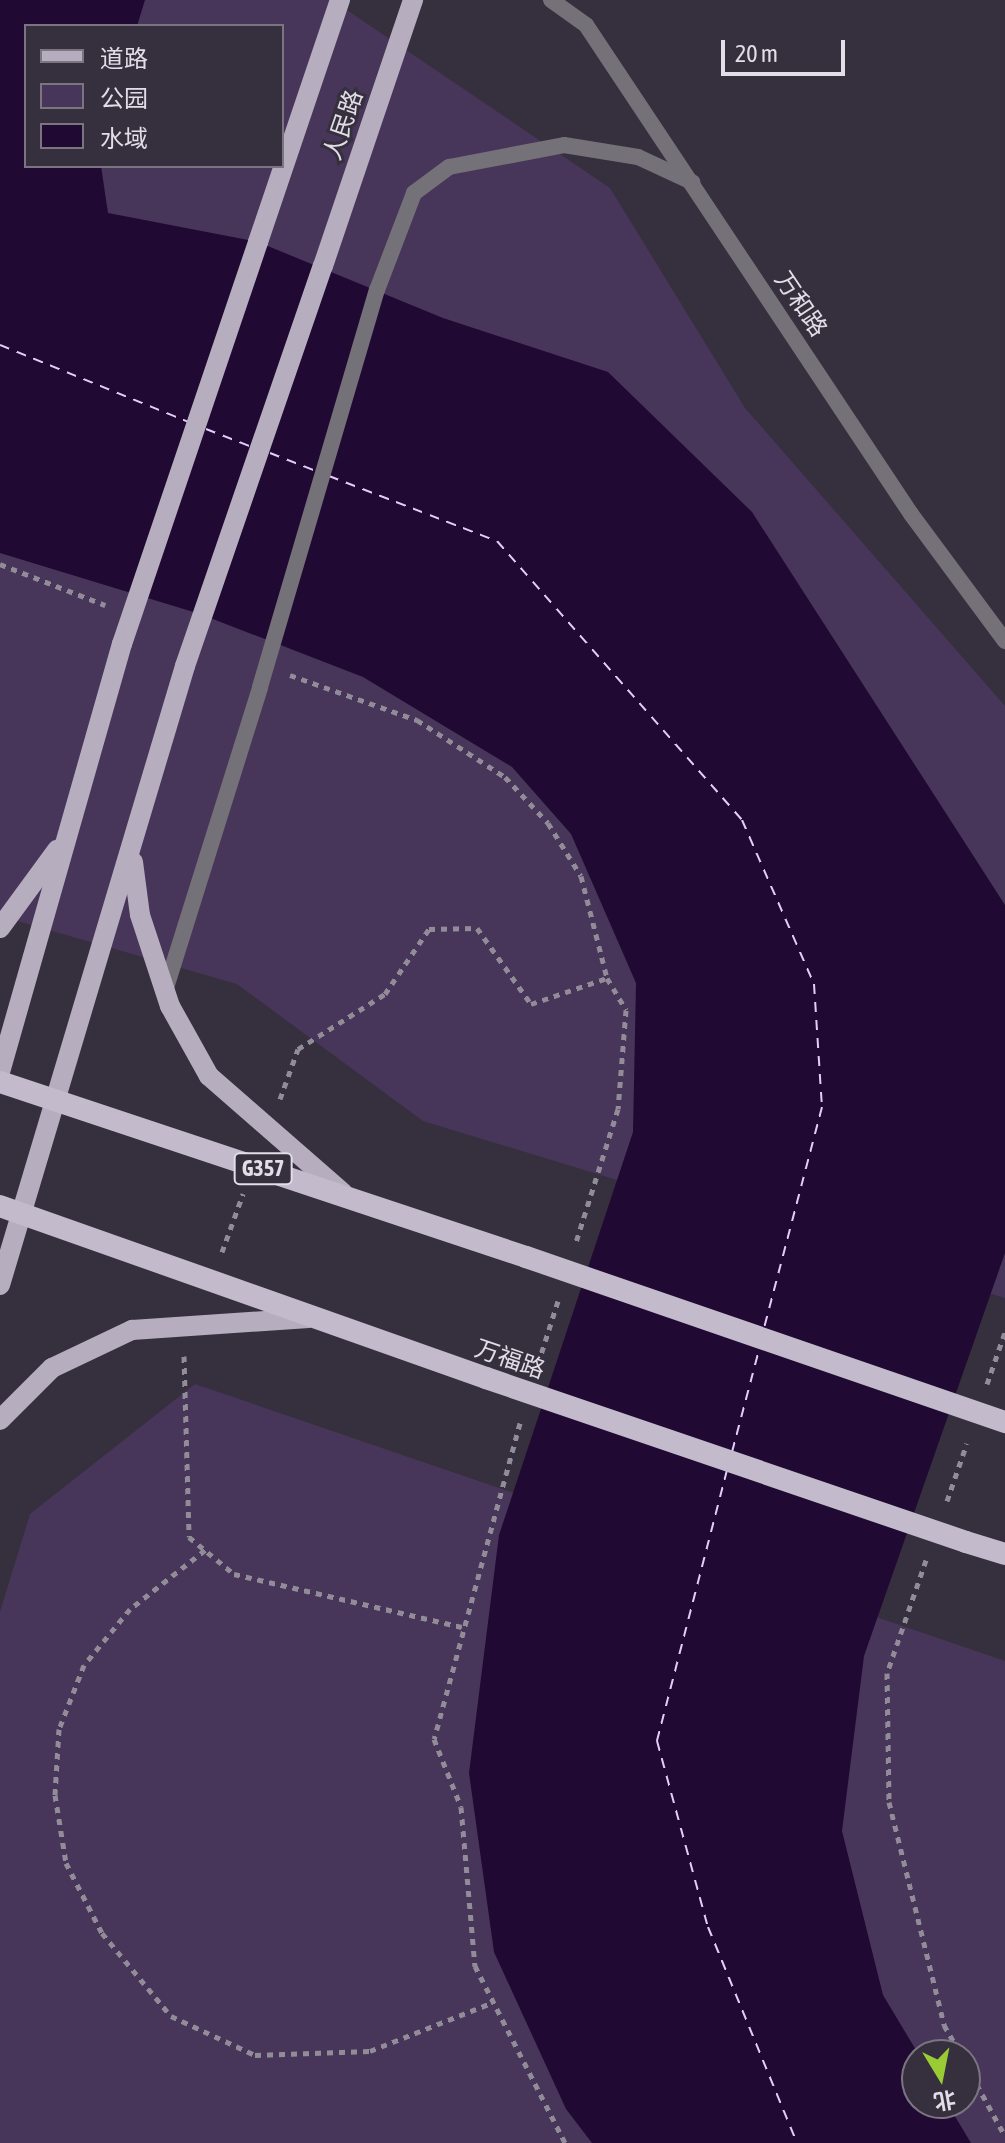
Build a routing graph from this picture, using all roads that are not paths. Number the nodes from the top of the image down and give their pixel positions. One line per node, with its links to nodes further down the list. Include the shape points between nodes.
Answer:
1 (340, 0): 4 (main road, 人民路, bridge)
2 (413, 0): 9 (main road, 人民路, bridge, via 185,666)
3 (551, 0): 6 (street, 万和路, via 586,25)
4 (284, 165)
5 (283, 168): 8 (main road, 人民路, bridge, via 122,644)
6 (692, 182): 7 (street, 万和路, via 911,514); 11 (street, bridge, via 638,157 564,145 449,167 414,193 377,290)
7 (1005, 641)
8 (67, 837): 10 (main road); 12 (main road, 人民路)
9 (132, 853): 11 (main road, via 140,915); 14 (main road, 人民路)
10 (0, 928)
11 (165, 991): 15 (main road, via 209,1076 267,1133)
12 (0, 1072)
13 (0, 1082): 14 (highway, G357)
14 (57, 1100): 15 (highway, G357); 17 (main road, 人民路)
15 (349, 1198): 21 (highway, G357, bridge)
16 (0, 1206): 17 (highway, 万福路)
17 (22, 1213): 18 (main road, 人民路); 19 (highway, 万福路)
18 (0, 1285)
19 (316, 1318): 20 (main road, via 196,1321 132,1330 52,1368); 22 (highway, 万福路, bridge)
20 (0, 1420)
21 (1005, 1422)
22 (1005, 1554)

